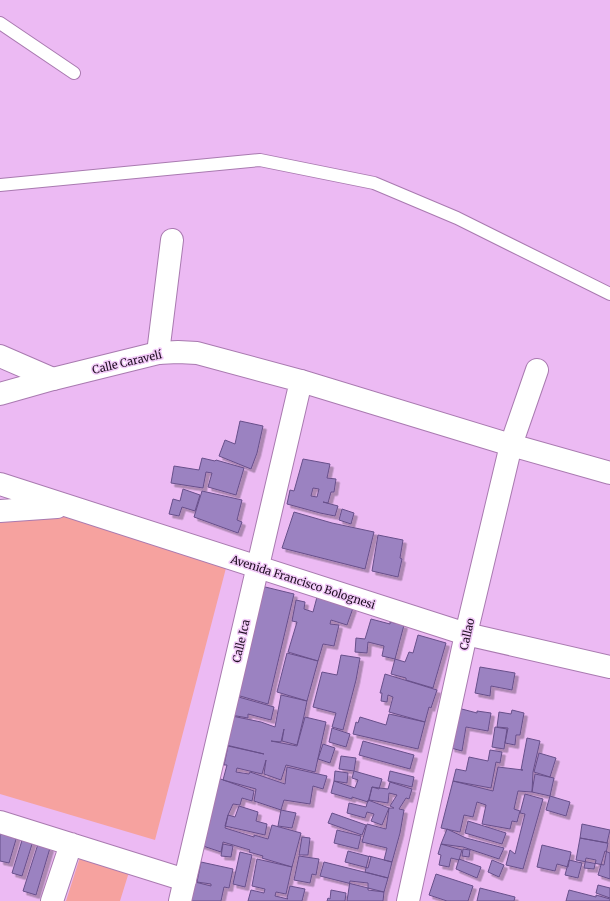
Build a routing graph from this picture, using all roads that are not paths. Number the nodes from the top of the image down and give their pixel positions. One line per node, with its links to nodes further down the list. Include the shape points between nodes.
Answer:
1 (0, 23): 2 (lane)
2 (74, 73)
3 (0, 185): 5 (lane, via 260,160 374,183 456,218)
4 (172, 240): 6 (street)
5 (610, 294)
6 (158, 353): 9 (street, Calle Caravelí); 10 (street, Calle Caravelí, via 197,353)
7 (0, 356): 9 (street)
8 (537, 370): 12 (street, Callao)
9 (53, 379): 11 (street, Calle Caravelí)
10 (301, 381): 12 (street, Calle Caravelí); 17 (street, Calle Ica)
11 (0, 394)
12 (510, 445): 13 (street, Calle Caravelí); 18 (street, Callao)
13 (610, 473)
14 (0, 484): 15 (street, Avenida Francisco Bolognesi)
15 (70, 506): 16 (street); 17 (street, Avenida Francisco Bolognesi)
16 (0, 511)
17 (258, 567): 18 (street, Avenida Francisco Bolognesi); 22 (street, Calle Ica)
18 (466, 634): 19 (street, Avenida Francisco Bolognesi); 25 (street, Callao)
19 (610, 667)
20 (0, 822): 21 (street)
21 (71, 844): 22 (street); 23 (street)
22 (185, 880): 24 (street, Calle Ica)
23 (52, 901)
24 (180, 901)
25 (408, 901)

